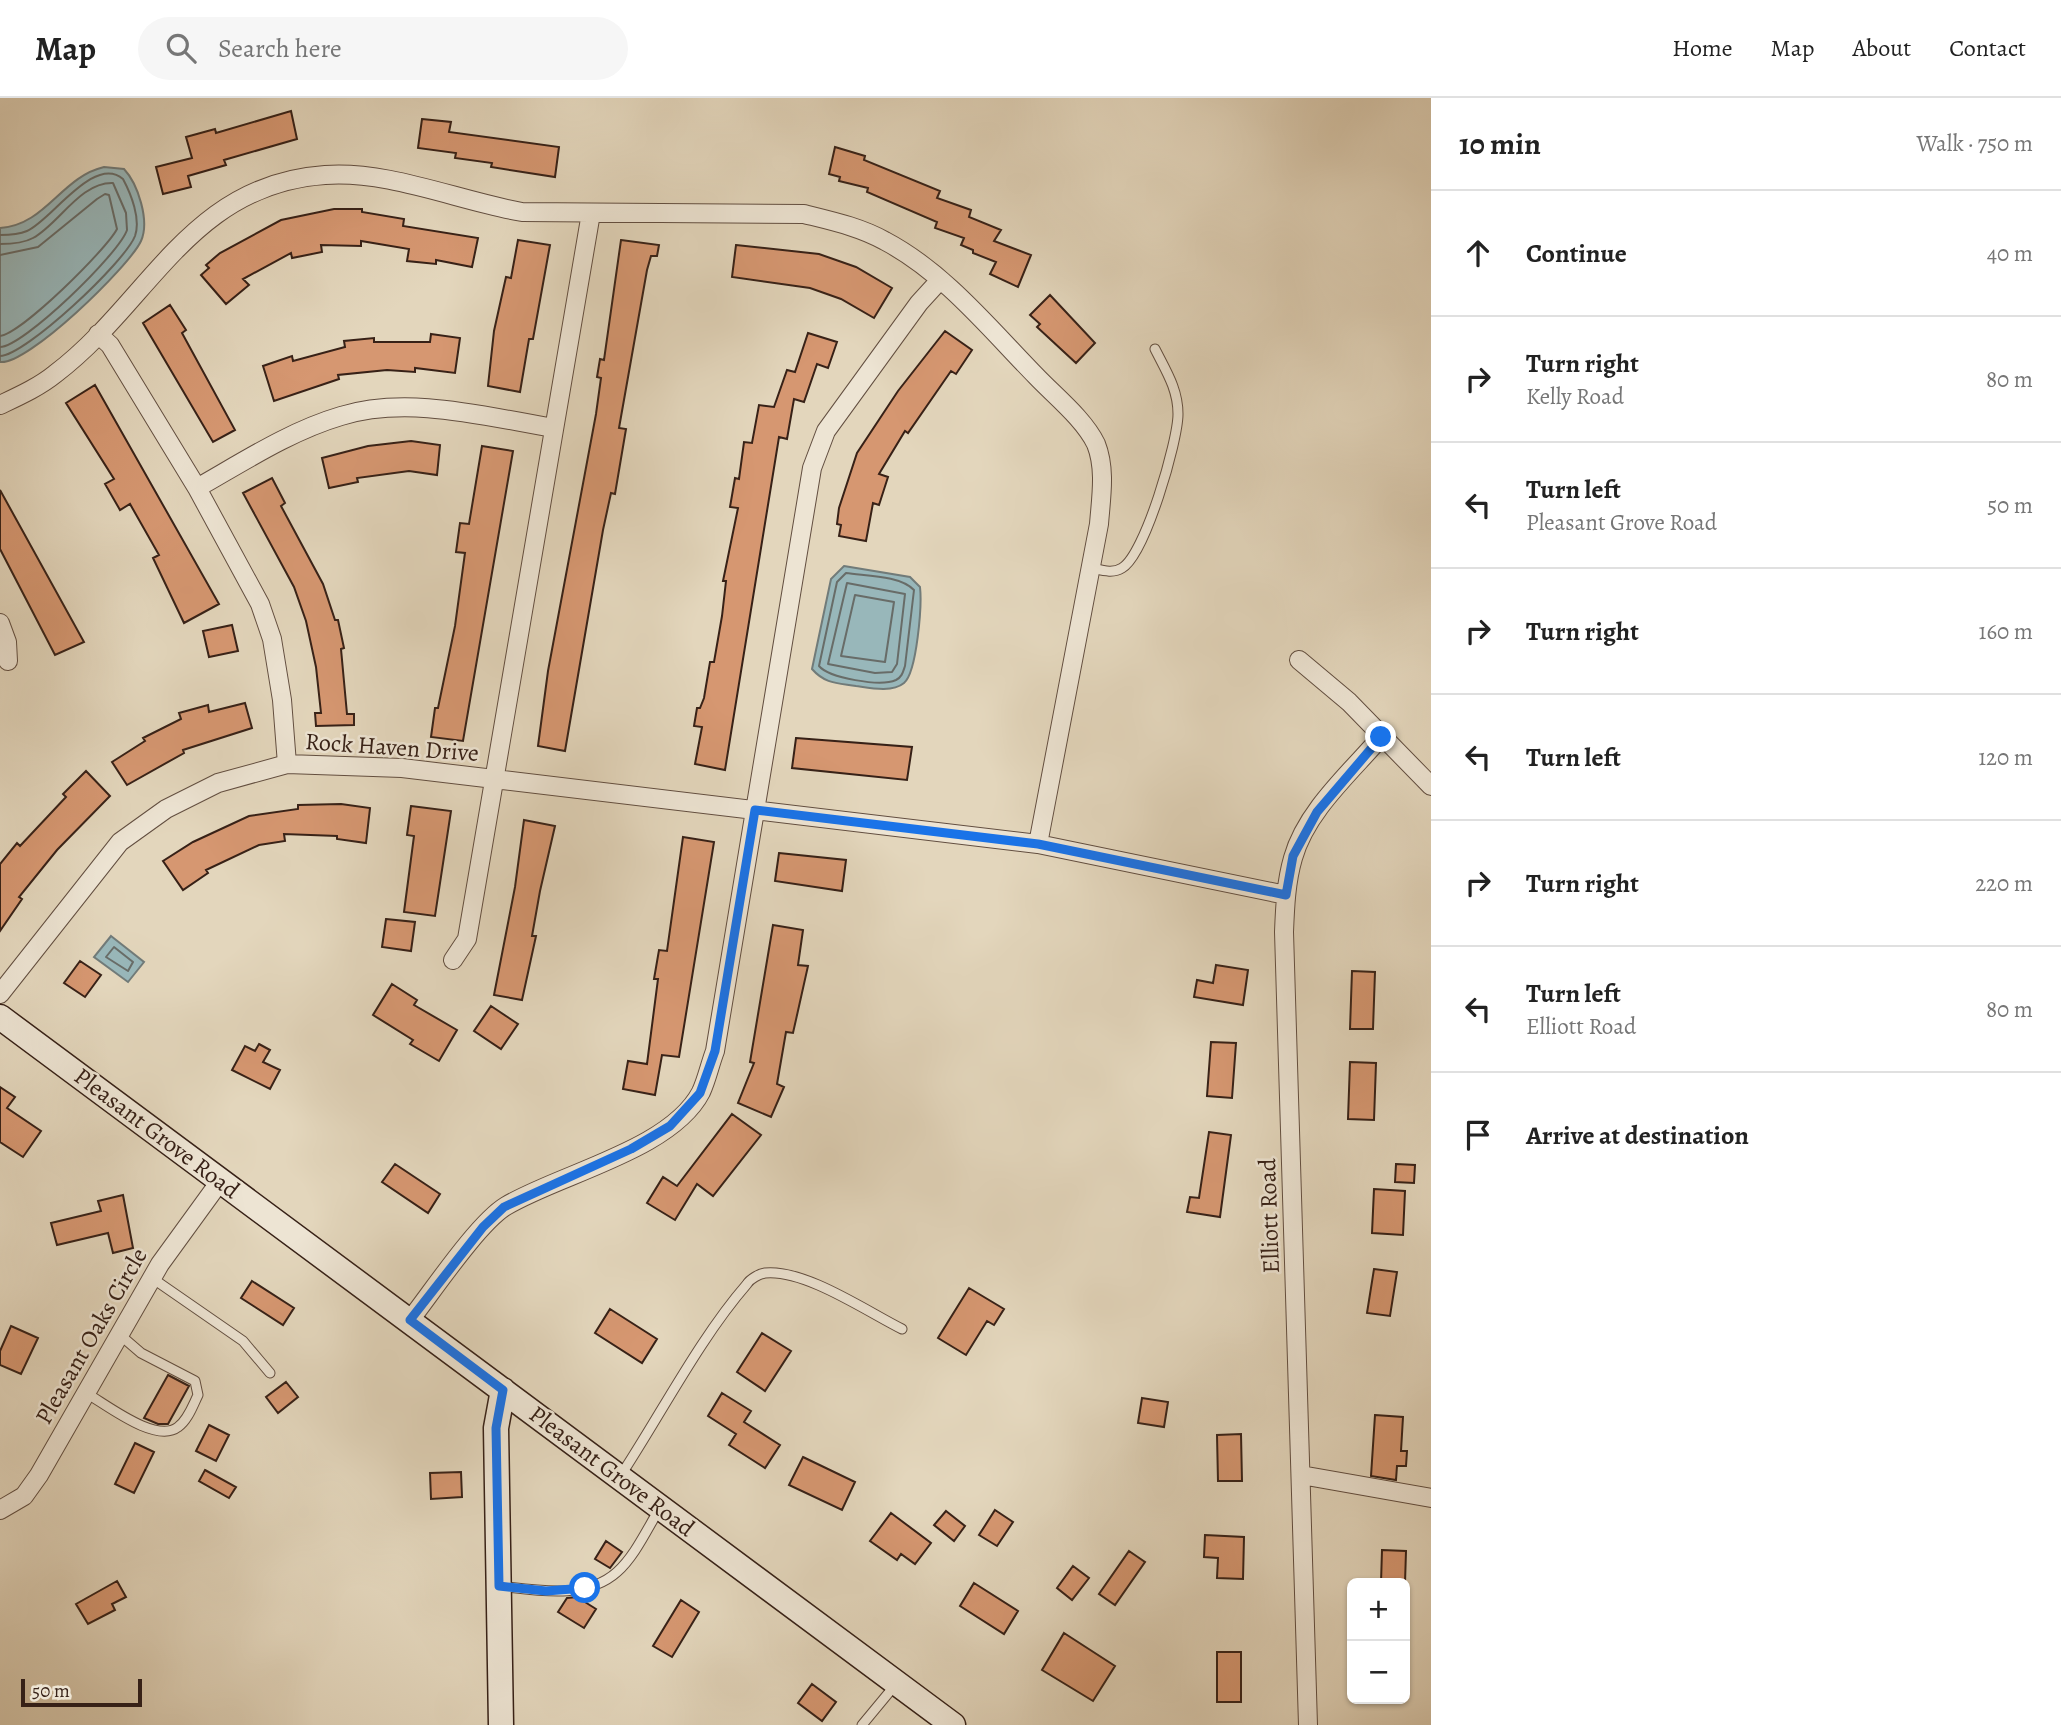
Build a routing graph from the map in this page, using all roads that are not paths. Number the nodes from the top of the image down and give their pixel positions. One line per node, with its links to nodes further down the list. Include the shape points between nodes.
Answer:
1 (591, 213): 2 (street, via 804,214 844,223 886,241); 3 (street, via 522,212 373,177 325,175 280,181 239,198 194,230); 6 (street)
2 (940, 281): 8 (street, via 1072,413 1096,444 1102,479); 16 (street, via 826,431 812,468)
3 (98, 334): 5 (street, via 56,374); 7 (street, via 110,345)
4 (1155, 349): 8 (lane, via 1176,397 1177,430 1170,458 1136,554 1124,568 1113,572)
5 (0, 405)
6 (554, 428): 7 (street, via 424,408 344,415 309,427); 14 (street)
7 (197, 488): 13 (street, via 260,604 272,639)
8 (1091, 568): 17 (street)
9 (0, 623): 11 (street)
10 (1299, 660): 12 (street, via 1349,702)
11 (8, 662)
12 (1381, 737): 15 (street); 18 (street, Elliott Road, via 1317,812 1293,856)
13 (287, 764): 14 (street, Rock Haven Drive, via 402,768); 20 (street, Rock Haven Drive, via 218,783 166,809 120,842)
14 (494, 780): 16 (street, Rock Haven Drive); 19 (street, via 467,939)
15 (1431, 786)
16 (755, 810): 17 (street, Rock Haven Drive); 24 (street, via 715,1051 700,1093 670,1126 641,1143 504,1207)
17 (1038, 844): 18 (street, Rock Haven Drive)
18 (1286, 895): 30 (street, Elliott Road)
19 (453, 960)
20 (0, 994)
21 (0, 1017): 22 (street, Pleasant Grove Road)
22 (221, 1180): 23 (street, Pleasant Oaks Circle); 24 (street, Pleasant Grove Road)
23 (152, 1278): 26 (street, Pleasant Oaks Circle); 27 (lane, via 243,1341)
24 (410, 1320): 28 (street, Pleasant Grove Road)
25 (902, 1329): 31 (lane, via 830,1291 789,1275 763,1273 748,1282)
26 (119, 1334): 29 (street, Pleasant Oaks Circle); 29 (lane, via 141,1353 194,1381 198,1395 184,1421 171,1432 153,1432)
27 (270, 1373)
28 (503, 1390): 31 (street, Pleasant Grove Road); 35 (street, via 496,1428)
29 (86, 1393): 34 (street, Pleasant Oaks Circle, via 24,1496)
30 (1301, 1475): 32 (street); 40 (street, Elliott Road)
31 (620, 1477): 33 (street, Pleasant Grove Road)
32 (1431, 1497)
33 (661, 1507): 35 (lane, via 616,1573 585,1588 546,1591); 36 (street, Pleasant Grove Road)
34 (0, 1510)
35 (499, 1586): 37 (street)
36 (898, 1683): 38 (lane); 39 (street, Pleasant Grove Road)
37 (501, 1725)
38 (862, 1725)
39 (953, 1725)
40 (1308, 1725)

